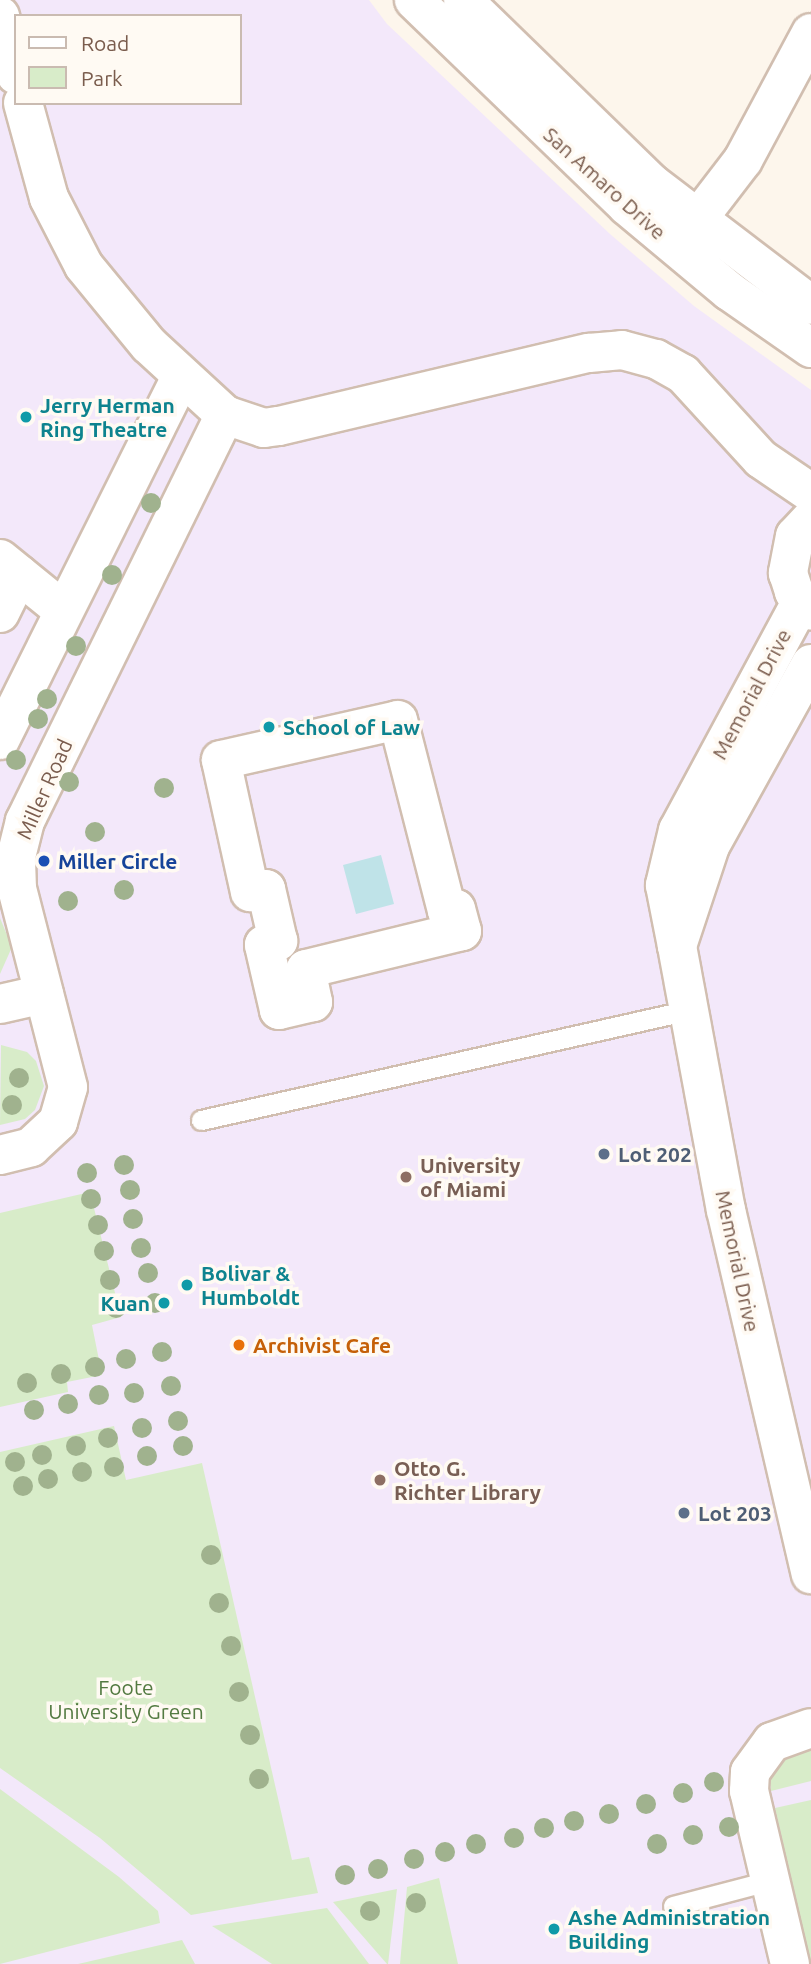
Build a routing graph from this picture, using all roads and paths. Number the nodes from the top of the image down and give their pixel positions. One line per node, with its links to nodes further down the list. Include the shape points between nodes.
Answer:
1 (414, 0): 7 (street, San Amaro Drive, via 584,166)
2 (463, 0): 7 (street, San Amaro Drive, via 615,151)
3 (0, 16): 5 (street)
4 (811, 33): 7 (street, via 756,141)
5 (14, 68)
6 (24, 105): 10 (street, via 65,235 107,296)
7 (686, 233): 8 (street, San Amaro Drive); 9 (street, San Amaro Drive)
8 (811, 305)
9 (811, 348)
10 (181, 377): 11 (street); 17 (street)
11 (225, 415): 12 (street, via 264,428 279,426 589,353 622,350 656,359 683,374); 23 (street, Miller Road, via 26,821 16,857 17,889)
12 (761, 459): 13 (street); 14 (street, via 769,485)
13 (811, 493)
14 (804, 526): 16 (street, via 788,554 788,573)
15 (9, 567): 17 (street); 18 (street)
16 (806, 606): 22 (street, Memorial Drive, via 678,830 665,885)
17 (65, 611): 21 (street)
18 (0, 613)
19 (811, 664): 22 (street, Memorial Drive, via 710,846)
20 (398, 720): 20 (street, via 447,911 456,909 462,931 306,969 313,1002 279,1010 264,945 278,941 266,889 250,892 220,760)
21 (0, 740)
22 (677, 946): 25 (street, Memorial Drive)
23 (44, 994): 24 (street); 27 (street, Miller Road, via 68,1087 58,1122 31,1147)
24 (0, 1004)
25 (689, 1010): 26 (lane); 28 (street, Memorial Drive, via 726,1210)
26 (201, 1120)
27 (0, 1155)
28 (811, 1574)
29 (811, 1728): 30 (street, via 772,1742 750,1772 749,1791)
30 (768, 1881): 31 (lane); 32 (street)
31 (673, 1906)
32 (790, 1964)

